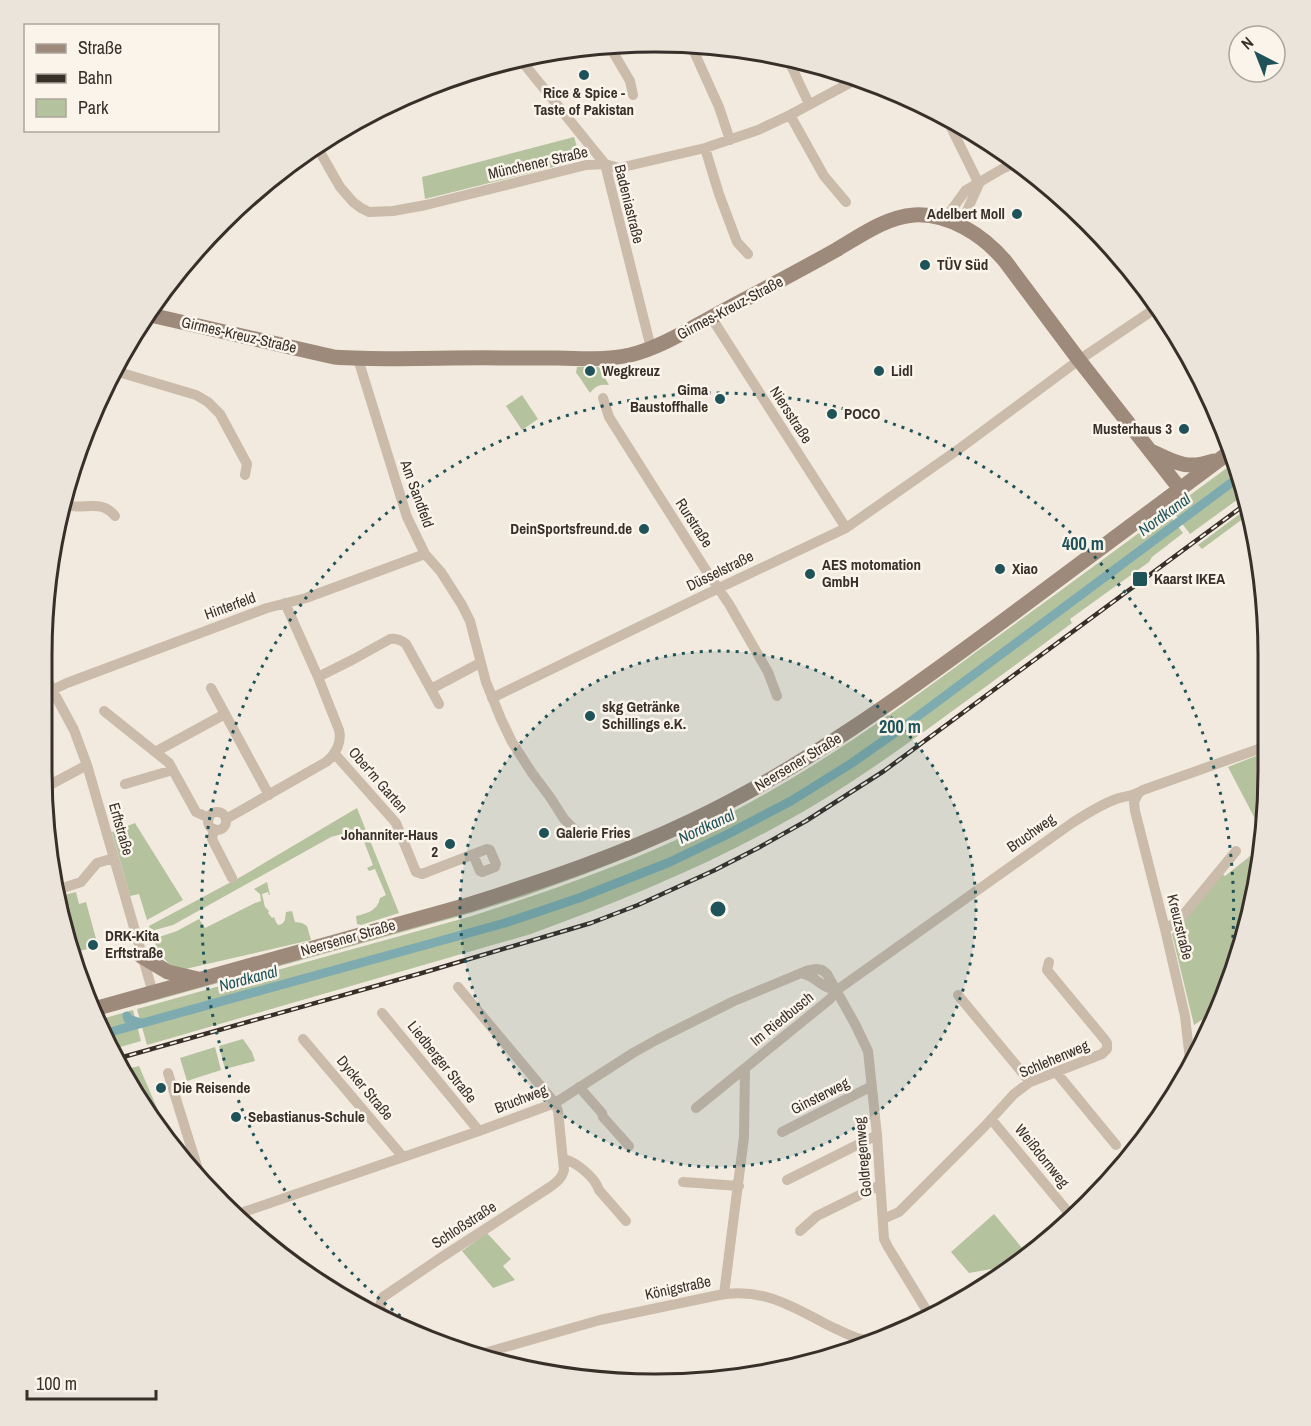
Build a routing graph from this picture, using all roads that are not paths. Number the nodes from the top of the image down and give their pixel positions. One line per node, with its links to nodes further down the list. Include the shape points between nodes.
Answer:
1 (615, 54): 6 (street)
2 (695, 54): 10 (street)
3 (526, 67): 13 (street, Badeniastraße)
4 (792, 68): 7 (street)
5 (847, 84): 7 (street, Münchener Straße)
6 (633, 95)
7 (809, 104): 8 (street, Münchener Straße)
8 (790, 115): 10 (street, Münchener Straße); 16 (street, via 825,176)
9 (953, 131): 15 (street)
10 (730, 140): 11 (street, Münchener Straße)
11 (705, 147): 13 (street, Münchener Straße, via 619,168); 19 (street, via 737,242)
12 (321, 153): 13 (street, Münchener Straße, via 340,187 369,212 426,206 586,165)
13 (605, 164): 23 (street, Badeniastraße)
14 (1008, 166): 15 (street)
15 (979, 184): 17 (street, via 966,190); 18 (street)
16 (846, 202)
17 (944, 220): 18 (main road, Girmes-Kreuz-Straße); 22 (main road, Girmes-Kreuz-Straße, via 917,215 882,224)
18 (960, 226): 25 (main road, Girmes-Kreuz-Straße, via 998,254)
19 (748, 254)
20 (1151, 311): 25 (street, Düsselstraße)
21 (157, 316): 24 (main road, Girmes-Kreuz-Straße, via 319,354)
22 (711, 317): 23 (main road, Girmes-Kreuz-Straße); 35 (street, Niersstraße)
23 (651, 348): 24 (main road, Girmes-Kreuz-Straße, via 598,358)
24 (358, 359): 36 (street, Am Sandfeld, via 407,517)
25 (1079, 360): 28 (main road, Girmes-Kreuz-Straße); 35 (street, Düsselstraße)
26 (123, 373): 31 (street, via 208,402 220,414 247,464)
27 (603, 398): 37 (street, Rurstraße, via 609,417)
28 (1150, 451): 29 (main road, via 1194,466); 32 (main road, Girmes-Kreuz-Straße)
29 (1224, 455)
30 (1224, 456): 32 (main road, Neersener Straße)
31 (245, 475)
32 (1180, 489): 69 (main road, Neersener Straße, via 866,720 790,768 702,816 634,847 530,885)
33 (71, 507): 34 (street, via 103,506)
34 (115, 516)
35 (846, 528): 37 (street, Düsselstraße)
36 (425, 554): 38 (street, Hinterfeld); 39 (street, Am Sandfeld, via 462,604)
37 (719, 588): 45 (street, Rurstraße, via 768,672); 46 (street, Düsselstraße)
38 (285, 603): 40 (street, Ober'm Garten); 41 (street, Hinterfeld)
39 (480, 663): 43 (street); 46 (street, Am Sandfeld)
40 (318, 677): 43 (street, via 396,639 406,644); 52 (street, Ober'm Garten, via 340,737)
41 (52, 686)
42 (212, 688): 49 (street)
43 (431, 689): 47 (street)
44 (52, 694): 53 (street, Erftstraße, via 74,730)
45 (777, 696)
46 (492, 698): 60 (street, via 523,761)
47 (439, 704)
48 (104, 711): 51 (street)
49 (225, 714): 51 (street); 58 (street)
50 (1258, 749): 57 (street, Bruchweg)
51 (155, 752): 54 (street)
52 (334, 753): 58 (street, Ober'm Garten, via 326,762); 62 (street, Ober'm Garten, via 396,822 416,872 422,874)
53 (87, 765): 55 (street); 63 (street, Erftstraße)
54 (173, 770): 56 (street); 59 (street, via 196,812)
55 (53, 783)
56 (125, 784)
57 (1138, 794): 66 (street, Kreuzstraße, via 1135,811); 71 (street, Bruchweg, via 1107,803 1072,822)
58 (269, 795): 59 (street, Ober'm Garten, via 226,819 222,828)
59 (211, 823): 64 (street, via 212,839)
60 (576, 831)
61 (1236, 851): 66 (street, via 1179,920)
62 (473, 854)
63 (114, 858): 65 (street, via 97,863 81,882); 67 (street, Erftstraße)
64 (232, 878)
65 (64, 888)
66 (1166, 929): 77 (street, Kreuzstraße)
67 (141, 956): 69 (main road, via 168,972); 72 (street, Erftstraße)
68 (1049, 962): 80 (street, Schlehenweg, via 1047,970 1108,1046 1105,1053)
69 (201, 980): 72 (main road, Neersener Straße)
70 (458, 987): 84 (street)
71 (837, 990): 78 (street, Im Riedbusch); 82 (street, Goldregenweg, via 868,1051); 83 (street, Bruchweg, via 822,970 801,973 658,1039)
72 (153, 993): 74 (main road, Neersener Straße)
73 (958, 995): 81 (street)
74 (101, 1007)
75 (382, 1012): 87 (street, Liedberger Straße)
76 (303, 1039): 92 (street, Dycker Straße)
77 (1189, 1051)
78 (745, 1069): 85 (street, Im Riedbusch); 98 (street)
79 (168, 1072): 94 (street)
80 (1056, 1072): 81 (street, Schlehenweg); 90 (street)
81 (1030, 1082): 86 (street, Schlehenweg)
82 (872, 1086): 88 (street, Ginsterweg); 89 (street, Goldregenweg)
83 (579, 1087): 84 (street, Bruchweg); 91 (street)
84 (555, 1103): 87 (street, Bruchweg); 93 (street)
85 (696, 1108)
86 (991, 1119): 99 (street, Weißdornweg); 101 (street, Schlehenweg, via 899,1212)
87 (479, 1131): 92 (street, Bruchweg)
88 (782, 1132)
89 (877, 1135): 95 (street); 97 (street, Goldregenweg)
90 (1116, 1145)
91 (629, 1146)
92 (403, 1157): 100 (street, Bruchweg)
93 (564, 1159): 102 (street, via 578,1165); 105 (street, Schloßstraße, via 559,1180 383,1297)
94 (195, 1160)
95 (787, 1180)
96 (683, 1182): 98 (street)
97 (880, 1185): 101 (street, Goldregenweg); 103 (street, via 817,1216)
98 (739, 1186): 104 (street)
99 (1067, 1211)
100 (245, 1212)
101 (883, 1219): 106 (street, Goldregenweg, via 884,1239)
102 (626, 1221)
103 (800, 1231)
104 (724, 1294): 107 (street, Königstraße, via 768,1296); 108 (street, Königstraße, via 600,1320)
105 (380, 1306)
106 (926, 1309)
107 (855, 1339)
108 (493, 1351)

